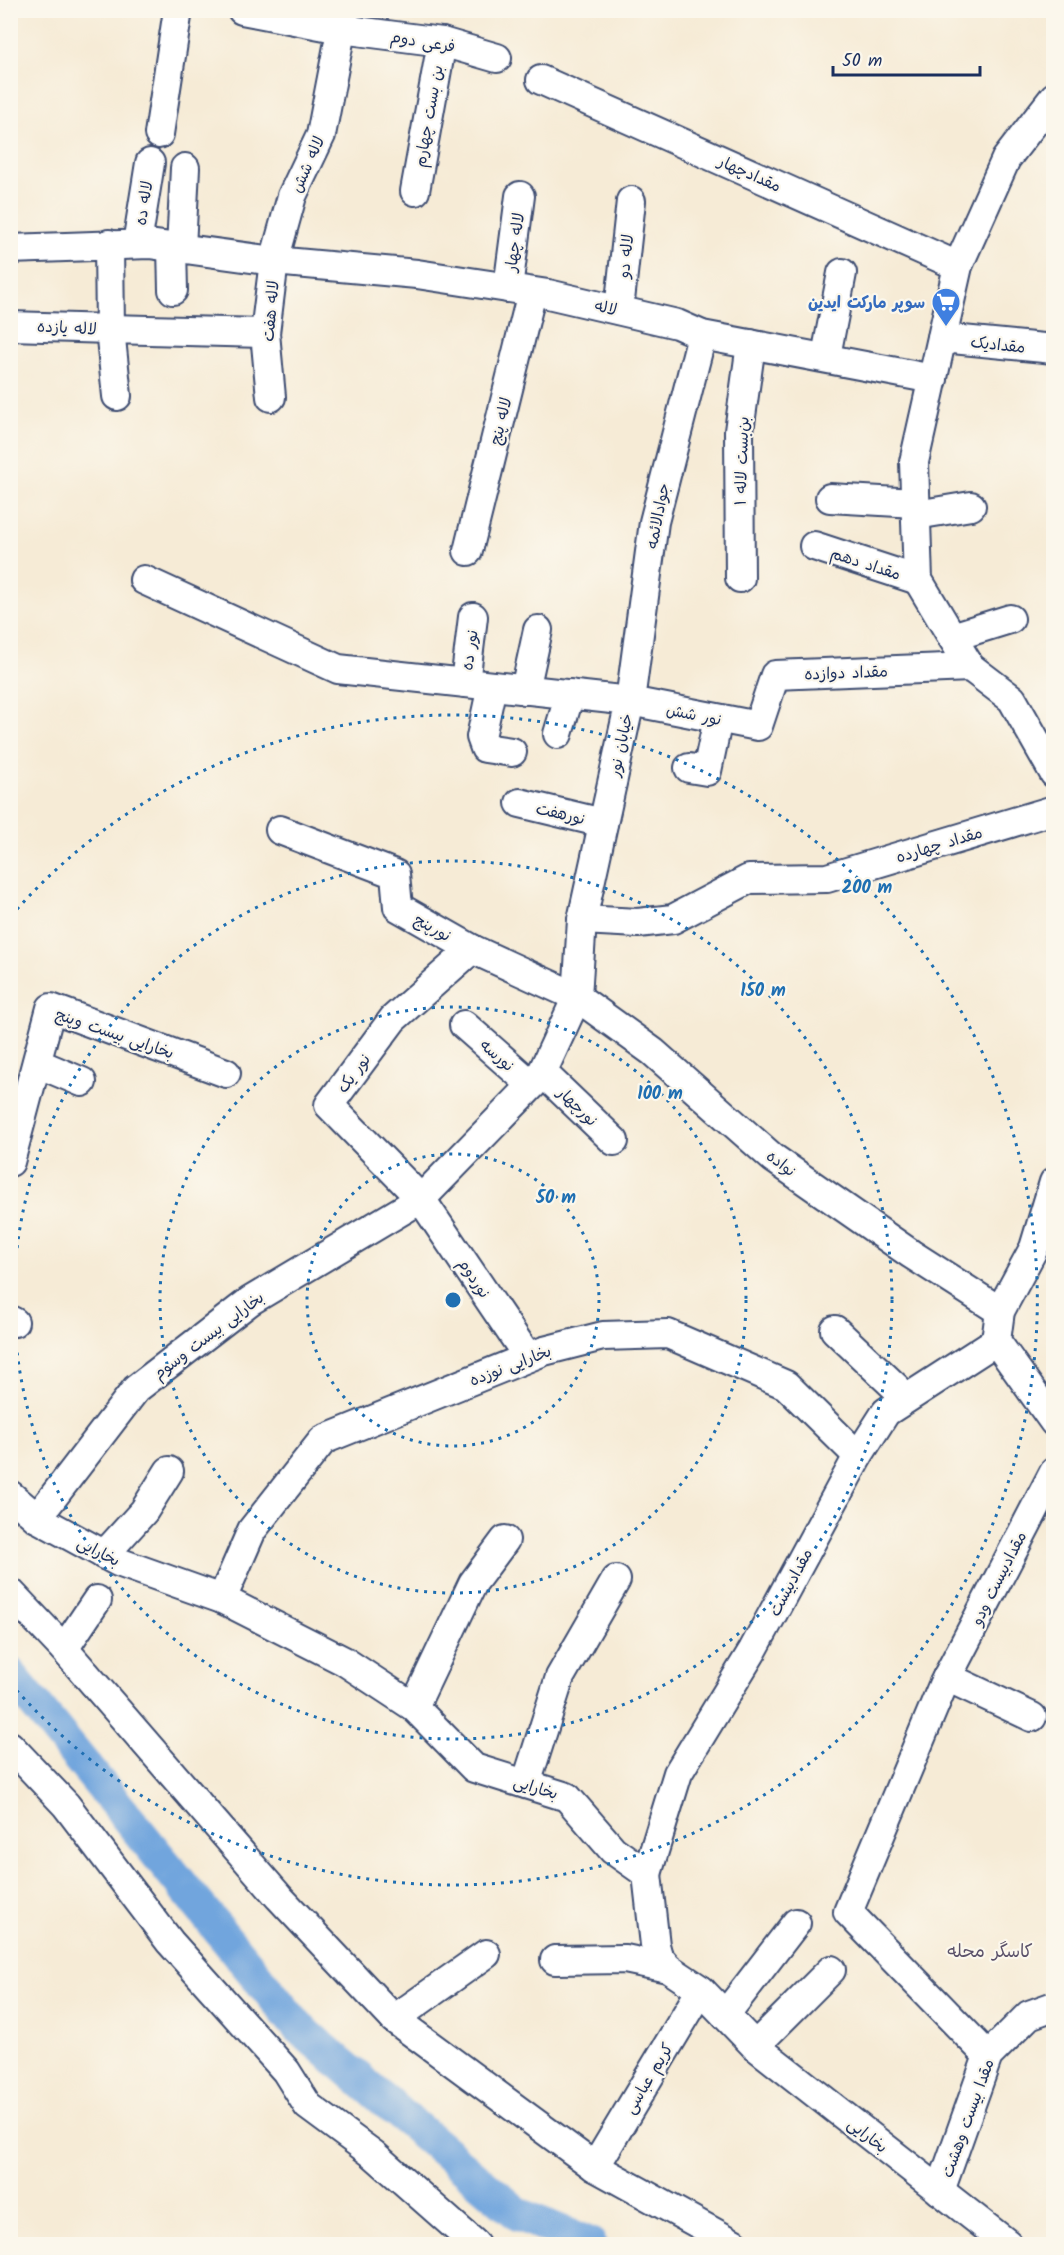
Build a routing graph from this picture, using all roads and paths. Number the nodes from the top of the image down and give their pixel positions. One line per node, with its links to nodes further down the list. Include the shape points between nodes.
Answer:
1 (178, 10): 8 (street)
2 (242, 10): 3 (street, فرعی دوم)
3 (343, 20): 4 (street, فرعی دوم); 18 (street, لاله شش, via 321,135 292,196)
4 (442, 42): 5 (street, فرعی دوم); 11 (street, بن بست چهارم)
5 (497, 58)
6 (541, 80): 19 (street, مقدادچهار)
7 (1053, 97): 19 (street, via 1006,159)
8 (159, 134)
9 (150, 163): 15 (street, لاله ده)
10 (185, 168): 16 (street)
11 (415, 191)
12 (520, 196): 22 (street, لاله چهار)
13 (631, 201): 23 (street, لاله دو)
14 (109, 244): 15 (street, لاله); 17 (street, لاله); 25 (street, لاله یازده)
15 (137, 244): 16 (street, لاله)
16 (176, 248): 18 (street, لاله); 21 (street)
17 (10, 249)
18 (274, 261): 22 (street, لاله, via 417,274); 26 (street, لاله هفت)
19 (958, 266): 28 (street)
20 (842, 273): 31 (street)
21 (172, 290)
22 (520, 290): 23 (street, لاله); 39 (street, لاله پنج)
23 (619, 310): 27 (street, لاله, via 676,324)
24 (10, 326): 25 (street, لاله یازده)
25 (110, 329): 26 (street); 33 (street)
26 (265, 333): 34 (street, لاله هفت)
27 (702, 335): 29 (street, لاله); 52 (street, جوادالائمه, via 654,522)
28 (942, 338): 30 (street, مقدادیک); 32 (street)
29 (751, 344): 31 (street, لاله); 40 (street, بن‌بست لاله ۱, via 739,431)
30 (1053, 350)
31 (826, 357): 32 (street, لاله)
32 (933, 379): 37 (street, via 914,462)
33 (117, 396)
34 (271, 397)
35 (830, 498): 37 (street)
36 (971, 506): 37 (street)
37 (915, 509): 42 (street)
38 (814, 546): 42 (street, مقداد دهم)
39 (468, 551)
40 (740, 578)
41 (144, 580): 48 (street, خیابان نور, via 338,669)
42 (918, 580): 46 (street)
43 (473, 616): 48 (street, نور ده)
44 (1010, 619): 46 (street)
45 (538, 630): 50 (street)
46 (952, 637): 47 (street)
47 (970, 667): 54 (street, مقداد دوازده, via 775,675); 58 (street, via 1012,699)
48 (465, 683): 49 (street, خیابان نور)
49 (492, 686): 50 (street, خیابان نور); 56 (street, via 482,737 485,748)
50 (525, 690): 51 (street, خیابان نور)
51 (570, 694): 52 (street, خیابان نور); 55 (street)
52 (630, 702): 53 (street, نور شش); 61 (street, خیابان نور)
53 (718, 719): 54 (street, نور شش); 57 (street, via 707,771)
54 (758, 726)
55 (558, 734)
56 (512, 752)
57 (689, 768)
58 (1053, 773)
59 (520, 803): 61 (street, نورهفت)
60 (1053, 810): 63 (street, مقداد چهارده, via 826,878 749,879 673,919 638,923)
61 (603, 823): 63 (street, خیابان نور)
62 (280, 830): 64 (street, نورپنج, via 395,874 398,907)
63 (582, 920): 65 (street, خیابان نور)
64 (472, 949): 65 (street, نورپنج); 74 (street, نور یک, via 393,1019 329,1106)
65 (577, 997): 69 (street, خیابان نور); 75 (street, نواده, via 653,1052 773,1158)
66 (464, 1025): 69 (street, نورسه)
67 (37, 1063): 68 (street, بخارایی بیست وپنج, via 51,1008); 70 (street); 72 (street, بخارایی بیست وپنج)
68 (226, 1073)
69 (537, 1078): 71 (street, نورچهار); 74 (street, خیابان نور)
70 (82, 1082)
71 (614, 1141)
72 (10, 1162)
73 (1053, 1182): 75 (street, via 1034,1248)
74 (421, 1199): 78 (street, نوردوم); 85 (street, بخارایی بیست وسوم, via 250,1300 136,1389)
75 (1000, 1311): 77 (street)
76 (835, 1330): 79 (street)
77 (996, 1341): 79 (street, مقدادبیست); 80 (street)
78 (528, 1357): 81 (street, بخارایی نوزده, via 603,1336 669,1334 786,1385); 90 (street, بخارایی نوزده, via 323,1440 252,1530)
79 (908, 1398): 81 (street, مقدادبیست, via 886,1412)
80 (1053, 1422)
81 (858, 1455): 98 (street, مقدادبیست, via 753,1650 678,1773)
82 (169, 1471): 87 (street, via 144,1511)
83 (1053, 1472): 93 (street, مقدادبیست ودو)
84 (10, 1495): 85 (street, بخارایی)
85 (37, 1518): 87 (street, بخارایی)
86 (505, 1540): 94 (street, via 473,1583)
87 (104, 1555): 90 (street, بخارایی)
88 (616, 1580): 97 (street, via 560,1677)
89 (10, 1592): 92 (street)
90 (222, 1599): 94 (street, بخارایی, via 344,1661)
91 (97, 1600): 92 (street)
92 (64, 1649): 107 (street, via 279,1897)
93 (945, 1681): 95 (street); 109 (street, مقدادبیست ودو, via 848,1912)
94 (414, 1707): 97 (street, بخارایی, via 474,1768)
95 (1032, 1717)
96 (10, 1746): 112 (street, via 66,1805 170,1942 286,2071 308,2106 373,2154)
97 (526, 1784): 98 (street, بخارایی, via 567,1797 613,1850)
98 (646, 1874): 102 (street, بخارایی, via 655,1945)
99 (796, 1923): 106 (street)
100 (486, 1954): 107 (street)
101 (555, 1960): 102 (street, via 625,1959)
102 (668, 1968): 104 (street, بخارایی)
103 (831, 1970): 108 (street)
104 (701, 1990): 106 (street, بخارایی); 110 (street, کریم عباسی)
105 (1053, 2006): 109 (street, مقدا بیست وهشت, via 1029,2015)
106 (726, 2015): 108 (street, بخارایی)
107 (394, 2019): 110 (street)
108 (754, 2046): 111 (street, بخارایی)
109 (988, 2056): 111 (street, مقدا بیست وهشت)
110 (595, 2167): 113 (street)
111 (940, 2191): 114 (street, بخارایی)
112 (476, 2244)
113 (735, 2244)
114 (1008, 2244)

